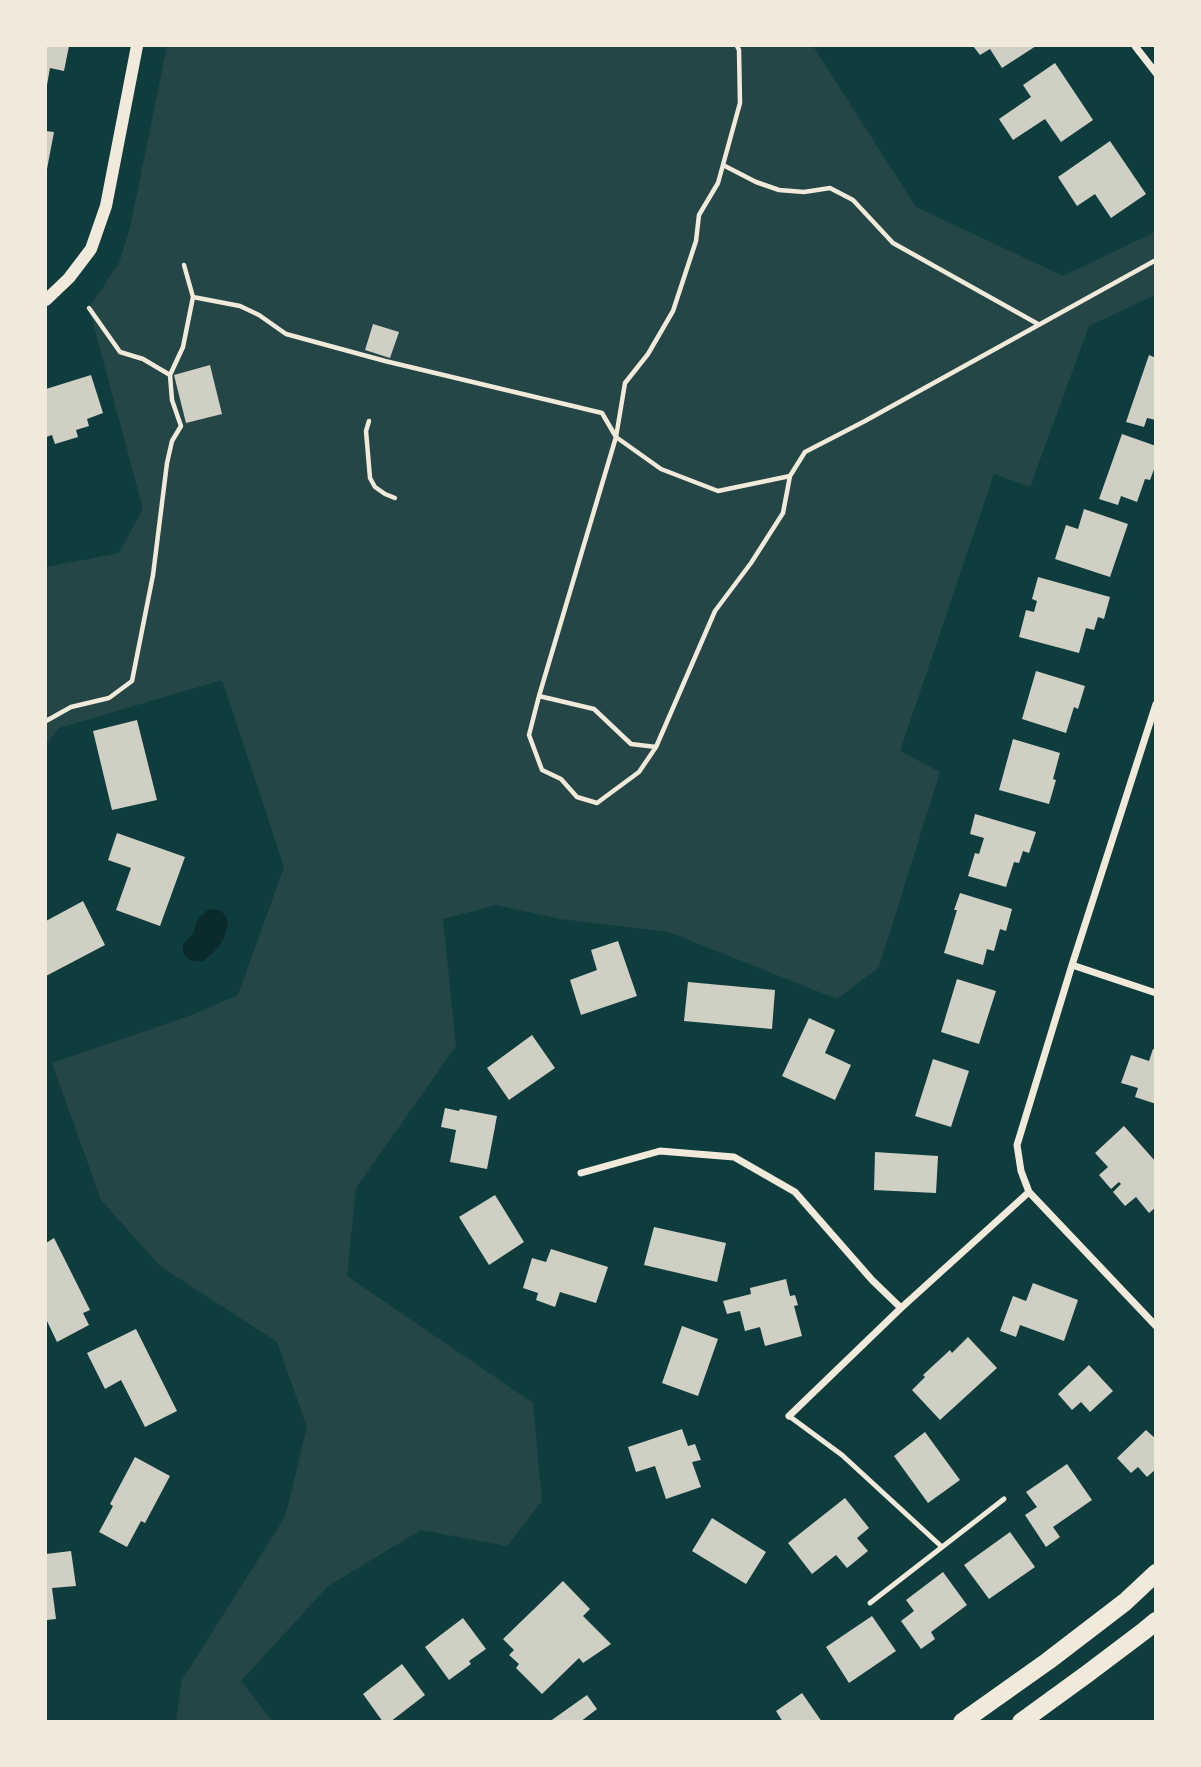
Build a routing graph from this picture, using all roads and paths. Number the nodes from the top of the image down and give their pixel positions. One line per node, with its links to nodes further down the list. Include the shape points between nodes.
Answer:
1 (137, 46): 9 (street, via 106,206 91,248)
2 (737, 46): 5 (path, via 740,103)
3 (1135, 46): 4 (street)
4 (1156, 73)
5 (723, 165): 11 (path, via 779,190 830,188 853,200 893,243); 14 (path, via 699,215 696,241 673,311 625,383)
6 (1156, 260): 11 (path)
7 (184, 265): 8 (path)
8 (193, 298): 12 (path, via 183,346); 14 (path, via 240,306 286,334 602,413)
9 (46, 300)
10 (89, 308): 12 (path, via 120,352)
11 (1038, 324): 15 (path, via 805,452)
12 (170, 375): 19 (path, via 181,426 167,463 153,575 132,681 108,698 71,707)
13 (369, 421): 16 (path, via 370,478)
14 (616, 437): 15 (path, via 661,469 718,491); 17 (path)
15 (790, 476): 20 (path, via 783,513 715,611)
16 (395, 498)
17 (539, 696): 20 (path, via 594,709 631,744); 20 (path, via 529,735 541,770 561,779 577,797 597,803 610,795 639,772)
18 (1156, 704): 21 (street)
19 (46, 721)
20 (656, 747)
21 (1072, 965): 22 (street); 24 (street, via 1017,1145)
22 (1156, 993)
23 (581, 1172): 25 (street, via 660,1151 734,1157 795,1192)
24 (1029, 1192): 25 (street); 26 (street)
25 (901, 1308): 27 (street)
26 (1156, 1326)
27 (789, 1416): 29 (lane, via 842,1455)
28 (1003, 1499): 29 (lane)
29 (942, 1547): 31 (lane)
30 (1156, 1573): 33 (main road, via 1048,1661)
31 (870, 1603)
32 (1156, 1620): 34 (main road)
33 (962, 1721)
34 (1021, 1721)

